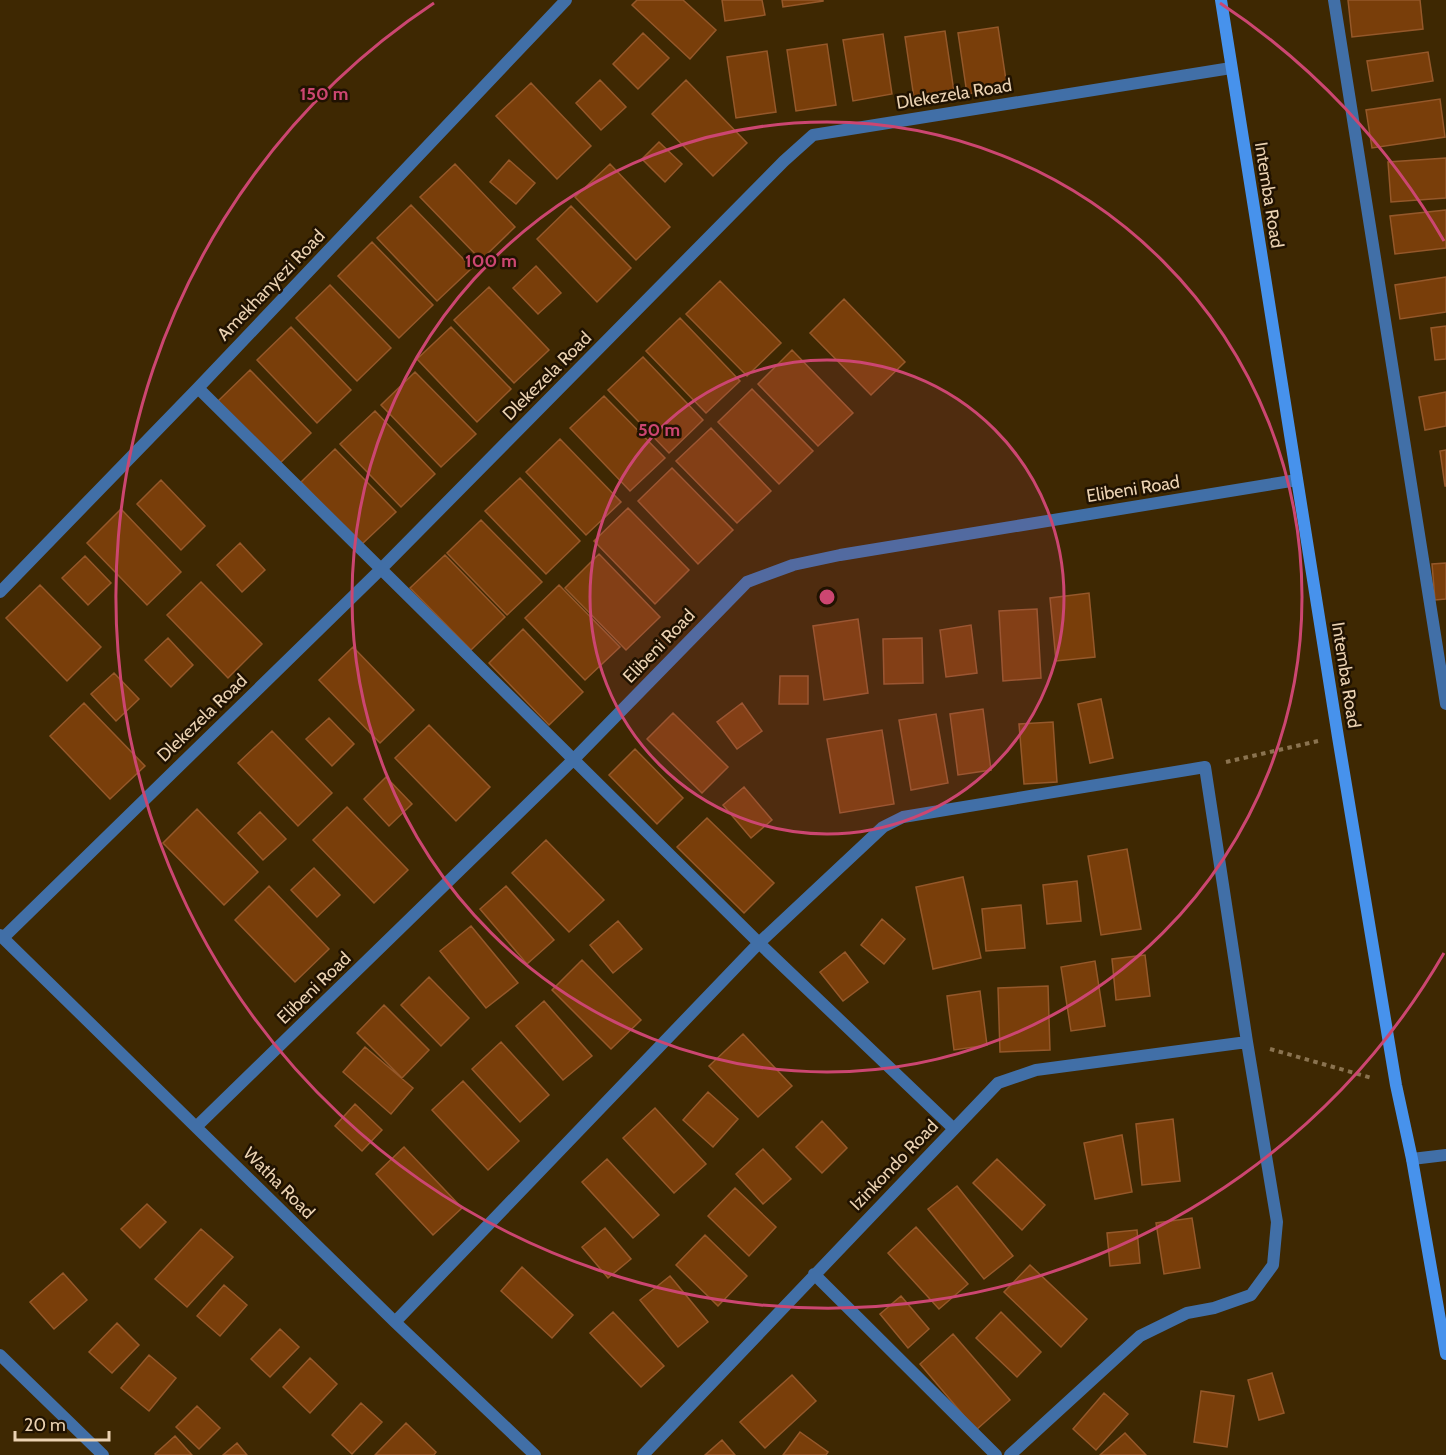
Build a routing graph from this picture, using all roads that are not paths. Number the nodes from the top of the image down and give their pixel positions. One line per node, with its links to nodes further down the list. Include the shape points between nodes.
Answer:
1 (566, 0): 5 (street, Amekhanyezi Road)
2 (1221, 0): 4 (street, Intemba Road)
3 (1334, 0): 9 (street)
4 (1231, 68): 6 (street, Intemba Road); 7 (street, Dlekezela Road, via 813,135)
5 (198, 388): 7 (street); 8 (street, Amekhanyezi Road)
6 (1297, 480): 10 (street, Elibeni Road, via 840,555 794,564 765,575 747,582); 17 (street, Intemba Road, via 1396,1085)
7 (380, 570): 10 (street); 11 (street, Dlekezela Road)
8 (0, 592)
9 (1446, 704)
10 (574, 759): 12 (street); 14 (street, Elibeni Road)
11 (2, 936): 14 (street, Watha Road)
12 (759, 943): 13 (street, via 883,827 903,817 1205,767); 15 (street); 19 (street)
13 (1247, 1042): 15 (street, Izinkondo Road, via 1036,1070 998,1083); 28 (street, via 1277,1222 1273,1265 1251,1295 1187,1313 1140,1336)
14 (196, 1127): 19 (street, Watha Road)
15 (954, 1129): 18 (street, Izinkondo Road)
16 (1446, 1155): 17 (street)
17 (1413, 1159): 20 (street, Intemba Road)
18 (814, 1274): 26 (street, Izinkondo Road); 27 (street)
19 (395, 1322): 25 (street, Watha Road)
20 (1446, 1354)
21 (0, 1355): 23 (street)
22 (0, 1368): 23 (street)
23 (18, 1373): 24 (street)
24 (103, 1455)
25 (535, 1455)
26 (643, 1455)
27 (996, 1455)
28 (1010, 1455)

